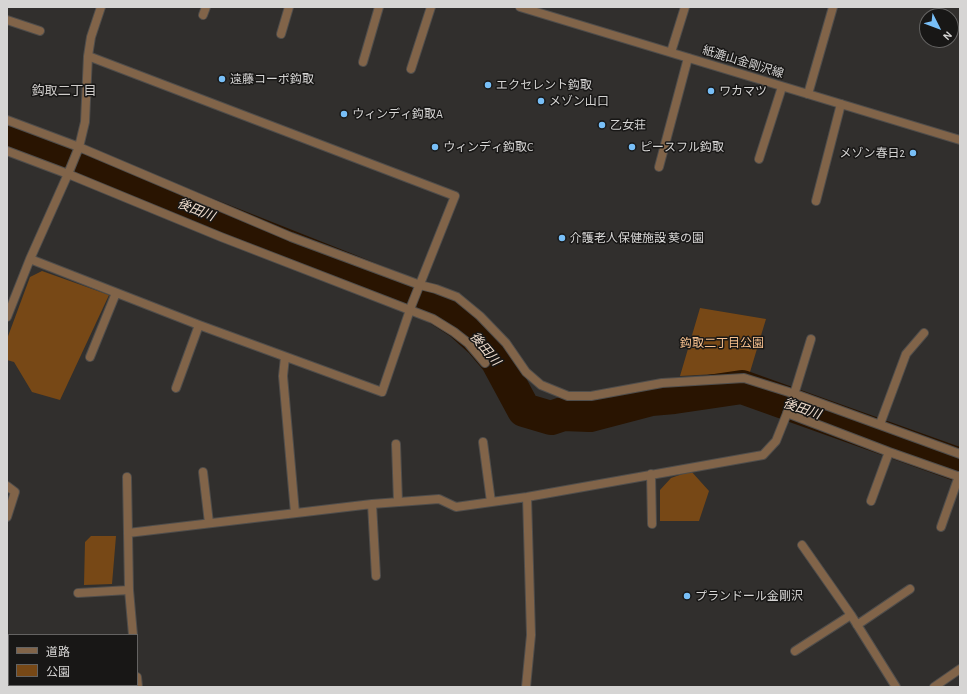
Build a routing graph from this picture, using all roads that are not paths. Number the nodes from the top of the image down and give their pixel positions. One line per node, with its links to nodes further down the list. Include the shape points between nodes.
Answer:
1 (101, 7): 12 (street)
2 (289, 7): 10 (street)
3 (379, 7): 14 (street)
4 (431, 7): 15 (street)
5 (520, 7): 11 (street, 紙漉山金剛沢線)
6 (685, 7): 11 (street)
7 (832, 7): 17 (street)
8 (7, 20): 9 (street)
9 (40, 32)
10 (281, 34)
11 (671, 52): 13 (street, 紙漉山金剛沢線)
12 (88, 56): 21 (street, via 86,122); 28 (street, via 455,196)
13 (688, 58): 16 (street, 紙漉山金剛沢線); 24 (street)
14 (363, 62)
15 (410, 69)
16 (782, 87): 17 (street, 紙漉山金剛沢線); 23 (street)
17 (808, 94): 18 (street, 紙漉山金剛沢線)
18 (841, 104): 20 (street, 紙漉山金剛沢線); 26 (street)
19 (7, 120): 21 (street)
20 (960, 140)
21 (78, 150): 25 (street); 28 (street)
22 (7, 151): 25 (street)
23 (759, 159)
24 (659, 168)
25 (70, 170): 27 (street); 30 (street, via 221,237)
26 (816, 201)
27 (30, 259): 29 (street); 31 (street)
28 (419, 288): 30 (street); 39 (street, via 436,289 457,297 506,343 526,372 541,385 568,396 591,396 662,383 744,378)
29 (116, 293): 32 (street); 35 (street)
30 (411, 308): 36 (street, via 382,392); 37 (street, via 454,332 468,343)
31 (7, 317)
32 (199, 325): 36 (street); 38 (street)
33 (924, 332): 41 (street, via 906,354)
34 (811, 339): 39 (street)
35 (90, 357)
36 (285, 358): 56 (street, via 283,376)
37 (485, 363)
38 (176, 388)
39 (793, 398): 40 (street); 41 (street)
40 (788, 411): 44 (street); 47 (street, via 776,441 763,455)
41 (880, 424): 45 (street)
42 (483, 442): 54 (street)
43 (396, 444): 53 (street)
44 (889, 452): 48 (street); 52 (street)
45 (960, 454)
46 (202, 472): 58 (street)
47 (650, 474): 51 (street); 59 (street)
48 (960, 476): 60 (street)
49 (127, 477): 61 (street)
50 (7, 486): 57 (street, via 15,492)
51 (526, 497): 54 (street); 74 (street, via 531,634)
52 (871, 501)
53 (398, 502): 54 (street, via 439,499 456,507); 55 (street)
54 (491, 502)
55 (372, 504): 56 (street); 63 (street)
56 (295, 513): 58 (street)
57 (7, 517)
58 (209, 523): 61 (street)
59 (652, 524)
60 (940, 527)
61 (128, 533): 65 (street)
62 (802, 545): 67 (street)
63 (376, 576)
64 (910, 589): 68 (street)
65 (130, 590): 66 (street); 69 (street)
66 (78, 593)
67 (851, 615): 68 (street); 70 (street)
68 (857, 625): 75 (street)
69 (133, 634)
70 (795, 651)
71 (960, 669): 76 (street)
72 (102, 686): 73 (street)
73 (88, 687)
74 (526, 687)
75 (896, 687)
76 (934, 687)

